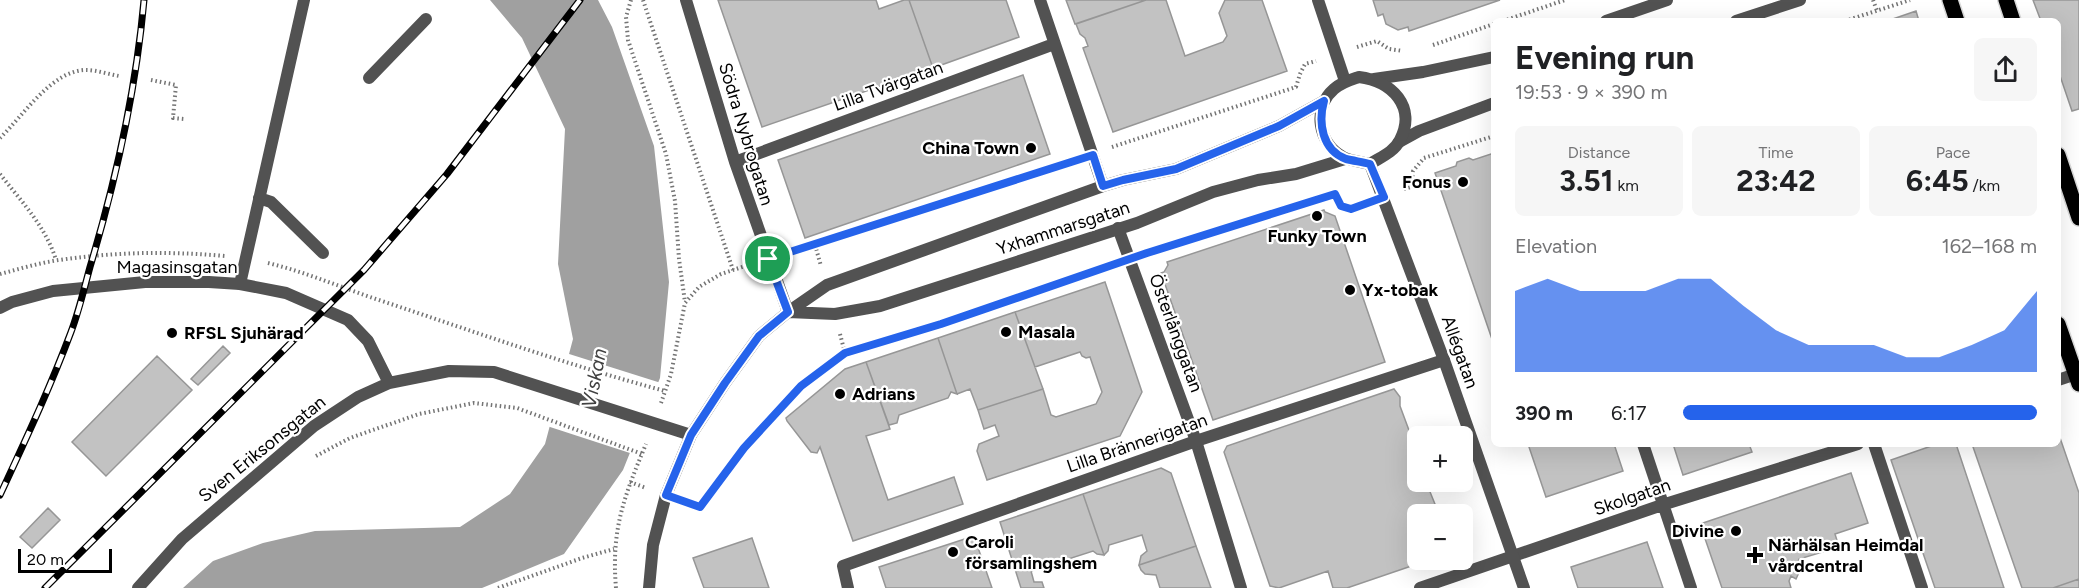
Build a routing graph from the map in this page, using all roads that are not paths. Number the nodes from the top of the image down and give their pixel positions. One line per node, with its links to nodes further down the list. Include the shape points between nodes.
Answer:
1 (304, 0): 27 (street)
2 (686, 0): 23 (street, Södra Nybrogatan)
3 (1040, 0): 14 (street)
4 (1318, 0): 18 (street)
5 (1667, 0): 9 (street)
6 (1800, 0): 10 (street)
7 (1950, 0): 11 (main road)
8 (2006, 0): 12 (main road)
9 (1615, 18)
10 (1745, 18)
11 (1956, 18)
12 (2012, 18)
13 (426, 19): 16 (street)
14 (1054, 44): 23 (street, Lilla Tvärgatan); 26 (street)
15 (1491, 58): 17 (street)
16 (369, 78)
17 (1374, 79): 18 (street, via 1359,77); 21 (street, via 1399,97 1405,127)
18 (1345, 81): 19 (street)
19 (1324, 101): 22 (street, via 1323,134 1328,144); 26 (street, Yxhammarsgatan, via 1279,126 1176,169)
20 (1491, 104): 21 (street)
21 (1399, 142): 24 (street)
22 (1346, 159): 24 (street); 29 (street, Yxhammarsgatan, via 1213,192)
23 (735, 162): 33 (street, Södra Nybrogatan)
24 (1370, 164): 35 (street, Allégatan)
25 (2061, 164): 28 (main road)
26 (1103, 186): 33 (street, Yxhammarsgatan, via 827,285)
27 (259, 198): 30 (street, via 271,202); 31 (street)
28 (2079, 218)
29 (1118, 228): 33 (street, Yxhammarsgatan, via 880,306 835,314); 40 (street, Österlånggatan)
30 (323, 253)
31 (240, 284): 32 (street, Magasinsgatan, via 145,282 53,291); 38 (street, Magasinsgatan, via 286,293 348,320 368,341)
32 (0, 308)
33 (788, 312): 39 (street, Yxhammarsgatan, via 759,336)
34 (2061, 333): 36 (main road)
35 (1444, 360): 40 (street, Lilla Brännerigatan); 45 (street, Allégatan)
36 (2077, 379): 37 (street)
37 (2061, 380)
38 (389, 383): 39 (street, Sven Eriksonsgatan, via 448,371 494,372); 46 (street, Sven Eriksonsgatan, via 358,397 314,426 182,539)
39 (691, 435): 47 (street, Yxhammarsgatan, via 666,495 653,545)
40 (1196, 441): 48 (street, Lilla Brännerigatan, via 843,566); 49 (street, Österlånggatan)
41 (1644, 447): 44 (street)
42 (1848, 447): 44 (street, Skolgatan)
43 (1875, 447): 53 (street)
44 (1662, 505): 45 (street, Skolgatan); 52 (street)
45 (1514, 556): 50 (street, Skolgatan); 51 (street, Allégatan)
46 (138, 588)
47 (649, 588)
48 (848, 588)
49 (1241, 588)
50 (1420, 588)
51 (1524, 588)
52 (1691, 588)
53 (1922, 588)

